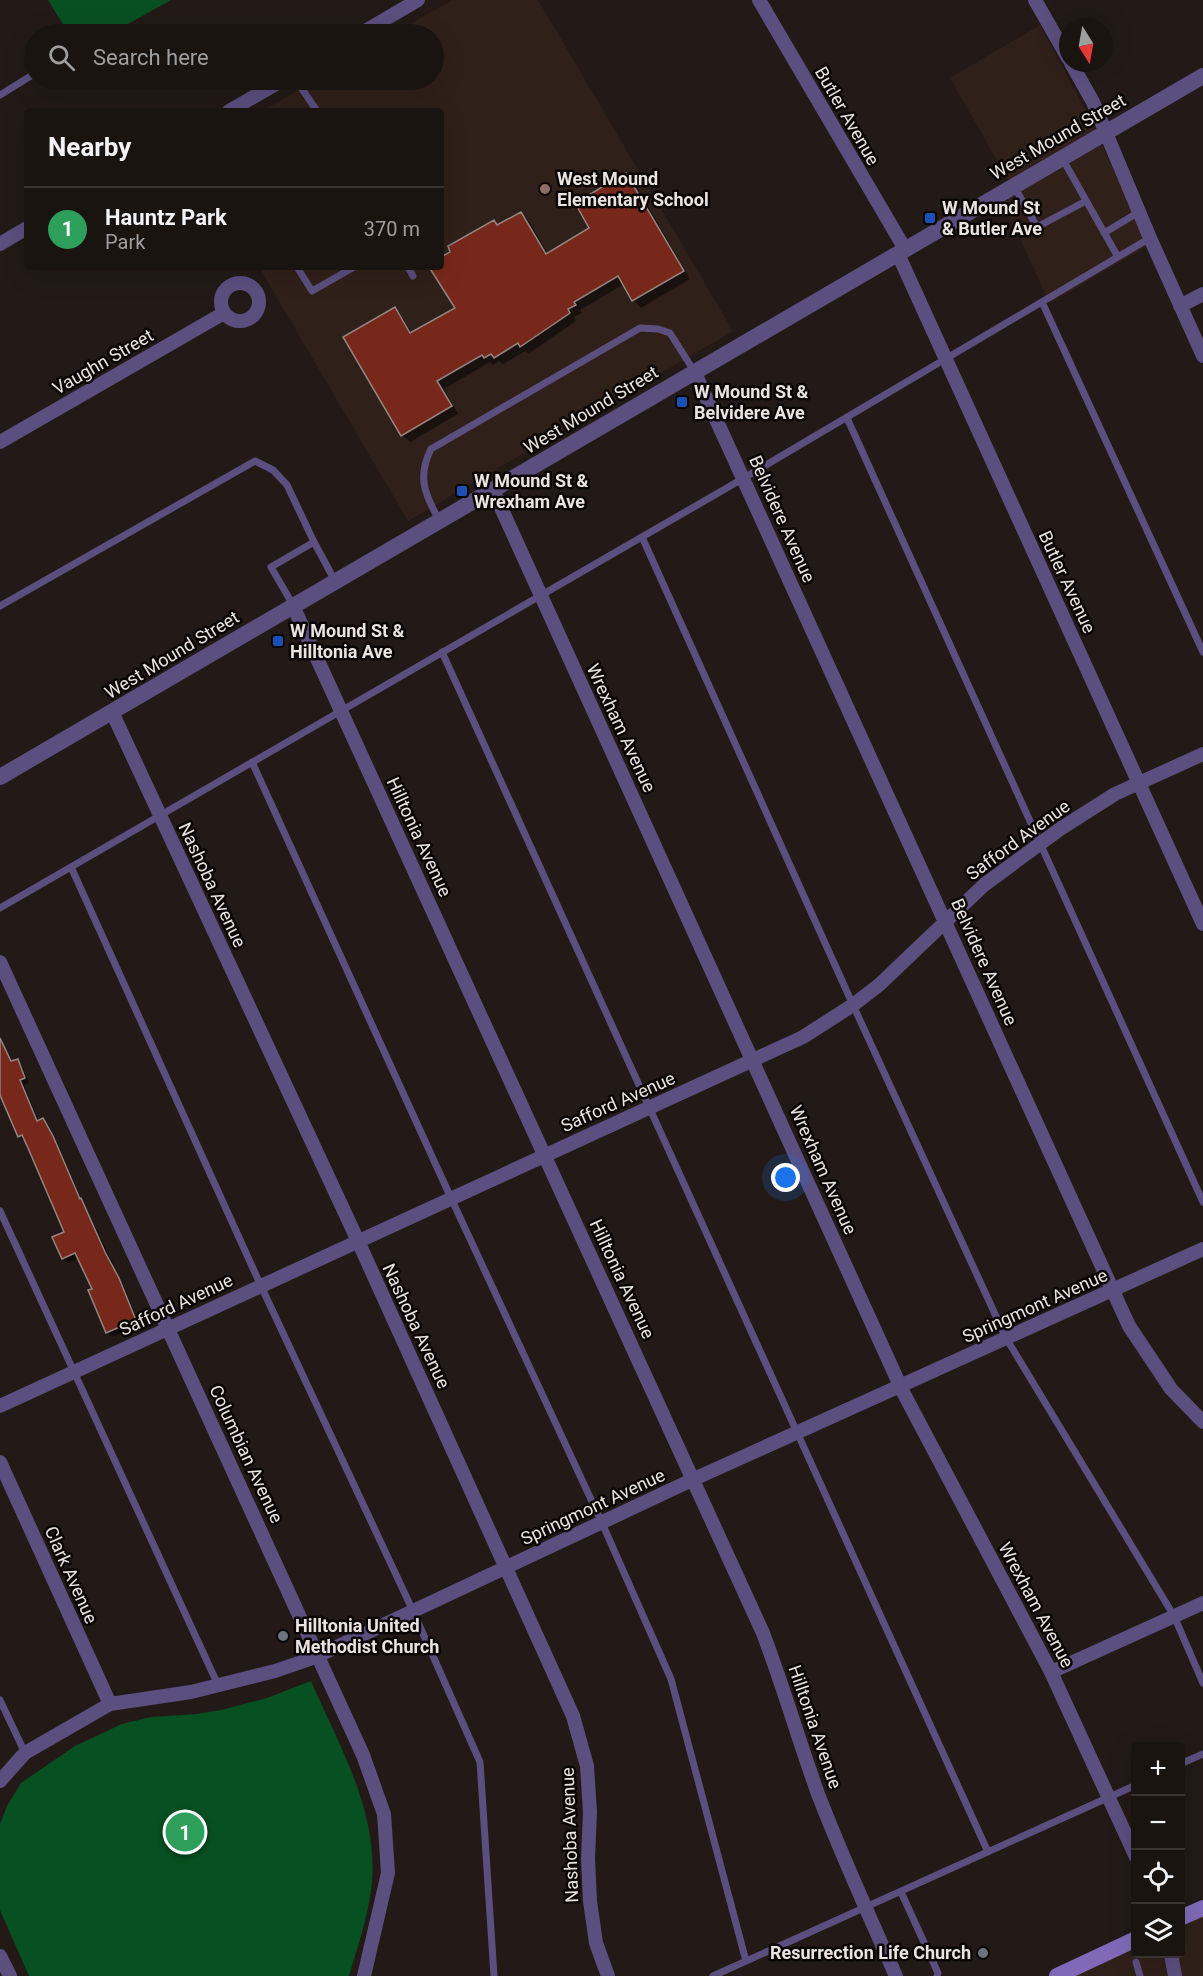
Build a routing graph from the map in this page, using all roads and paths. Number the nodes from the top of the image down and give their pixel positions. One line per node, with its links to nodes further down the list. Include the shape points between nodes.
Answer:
1 (418, 0): 4 (street)
2 (759, 0): 23 (street, Butler Avenue)
3 (1035, 0): 5 (street)
4 (377, 24)
5 (1059, 42)
6 (1076, 72): 14 (street)
7 (1203, 76): 14 (street, West Mound Street)
8 (24, 80): 11 (lane)
9 (266, 90): 12 (street)
10 (303, 90): 13 (lane)
11 (0, 95)
12 (234, 108)
13 (315, 108)
14 (1104, 132): 15 (street, West Mound Street); 18 (street)
15 (1062, 158): 16 (street, West Mound Street); 17 (lane)
16 (1014, 186): 17 (lane, via 1037,227); 23 (street, West Mound Street)
17 (1086, 201): 20 (lane)
18 (1139, 212): 20 (lane); 21 (street)
19 (24, 230): 22 (street)
20 (1104, 233): 24 (lane)
21 (1150, 238): 24 (lane); 31 (street)
22 (0, 244)
23 (901, 252): 34 (street, Butler Avenue); 35 (street, West Mound Street)
24 (1118, 257): 30 (lane)
25 (299, 270): 26 (lane, via 312,291)
26 (349, 270)
27 (410, 270): 28 (lane)
28 (413, 276)
29 (1203, 294): 31 (street)
30 (1042, 302): 34 (lane); 48 (lane)
31 (1180, 306): 33 (street)
32 (224, 314): 37 (street, Vaughn Street)
33 (1203, 356)
34 (946, 360): 36 (lane); 54 (street, Butler Avenue)
35 (694, 371): 38 (street, Belvidere Avenue); 39 (street, West Mound Street); 40 (lane, via 670,333 640,328 431,449 423,483)
36 (847, 418): 38 (lane); 56 (lane)
37 (0, 442)
38 (744, 478): 41 (lane); 59 (street, Belvidere Avenue)
39 (493, 490): 40 (street, West Mound Street); 44 (street, Wrexham Avenue)
40 (439, 521): 43 (street, West Mound Street)
41 (642, 537): 44 (lane); 62 (lane)
42 (314, 542): 43 (lane); 45 (lane, via 287,485 273,470 255,461); 46 (lane, via 271,567)
43 (335, 581): 46 (street, West Mound Street)
44 (541, 595): 47 (lane); 63 (street, Wrexham Avenue)
45 (0, 606)
46 (293, 606): 49 (street, Hilltonia Avenue); 50 (street, West Mound Street)
47 (442, 652): 49 (lane); 64 (lane)
48 (1203, 652)
49 (342, 710): 52 (lane); 65 (street, Hilltonia Avenue)
50 (112, 712): 53 (street, West Mound Street); 55 (street, Nashoba Avenue)
51 (1203, 754): 54 (street, Safford Avenue)
52 (252, 762): 55 (lane); 66 (lane)
53 (0, 777)
54 (1139, 783): 56 (street, Safford Avenue, via 1115,794); 60 (street, Butler Avenue)
55 (160, 815): 57 (lane); 69 (street, Nashoba Avenue)
56 (1040, 844): 59 (street, Safford Avenue, via 984,885); 67 (lane)
57 (71, 867): 58 (lane); 71 (lane)
58 (0, 909)
59 (946, 921): 62 (street, Safford Avenue); 72 (street, Belvidere Avenue)
60 (1203, 924)
61 (0, 962): 73 (street, Columbian Avenue)
62 (853, 1005): 63 (street, Safford Avenue, via 803,1036); 74 (lane)
63 (753, 1060): 64 (street, Safford Avenue); 76 (street, Wrexham Avenue)
64 (648, 1108): 65 (street, Safford Avenue); 79 (lane)
65 (545, 1155): 66 (street, Safford Avenue); 81 (street, Hilltonia Avenue)
66 (451, 1198): 69 (street, Safford Avenue); 82 (lane)
67 (1203, 1202)
68 (0, 1211): 75 (lane)
69 (358, 1241): 71 (street, Safford Avenue); 83 (street, Nashoba Avenue)
70 (1203, 1249): 72 (street, Springmont Avenue)
71 (261, 1286): 73 (street, Safford Avenue); 85 (lane)
72 (1113, 1291): 74 (street, Springmont Avenue); 78 (street, Belvidere Avenue, via 1129,1326 1171,1389)
73 (168, 1328): 75 (street, Safford Avenue); 87 (street, Columbian Avenue)
74 (1006, 1338): 76 (street, Springmont Avenue); 86 (lane)
75 (74, 1372): 77 (street, Safford Avenue); 90 (lane)
76 (900, 1386): 79 (street, Springmont Avenue); 88 (street, Wrexham Avenue)
77 (0, 1406)
78 (1203, 1422)
79 (798, 1433): 81 (street, Springmont Avenue); 100 (lane)
80 (0, 1462): 92 (street, Clark Avenue)
81 (694, 1479): 82 (street, Springmont Avenue); 102 (street, Hilltonia Avenue, via 763,1633 818,1793)
82 (602, 1523): 83 (street, Springmont Avenue); 108 (lane, via 671,1679)
83 (507, 1568): 85 (street, Springmont Avenue); 113 (street, Nashoba Avenue, via 573,1716 587,1766 590,1901 596,1943)
84 (1203, 1603): 86 (street)
85 (413, 1611): 87 (street, Springmont Avenue); 112 (lane, via 480,1762)
86 (1173, 1616): 88 (street); 89 (lane)
87 (319, 1655): 90 (street, Springmont Avenue); 111 (street, Columbian Avenue, via 384,1814 388,1873)
88 (1051, 1672): 98 (street, Wrexham Avenue)
89 (1203, 1683)
90 (218, 1685): 92 (street, Springmont Avenue)
91 (0, 1700): 93 (lane)
92 (110, 1704): 93 (street, Springmont Avenue)
93 (25, 1753): 96 (street, Springmont Avenue)
94 (1203, 1754): 95 (lane)
95 (1185, 1762)
96 (0, 1782)
97 (1131, 1787): 98 (lane)
98 (1108, 1798): 99 (street, Wrexham Avenue); 100 (lane)
99 (1133, 1850)
100 (988, 1852): 101 (lane)
101 (901, 1892): 102 (lane); 116 (lane)
102 (866, 1908): 108 (lane); 115 (street, Hilltonia Avenue)
103 (1203, 1908): 104 (main road)
104 (1185, 1916)
105 (1131, 1941): 117 (main road)
106 (0, 1956): 110 (street)
107 (1172, 1958): 119 (street)
108 (746, 1961): 114 (lane)
109 (1136, 1962): 118 (lane)
110 (10, 1976)
111 (364, 1976)
112 (494, 1976)
113 (608, 1976)
114 (713, 1976)
115 (896, 1976)
116 (937, 1976)
117 (1057, 1976)
118 (1140, 1976)
119 (1175, 1976)

